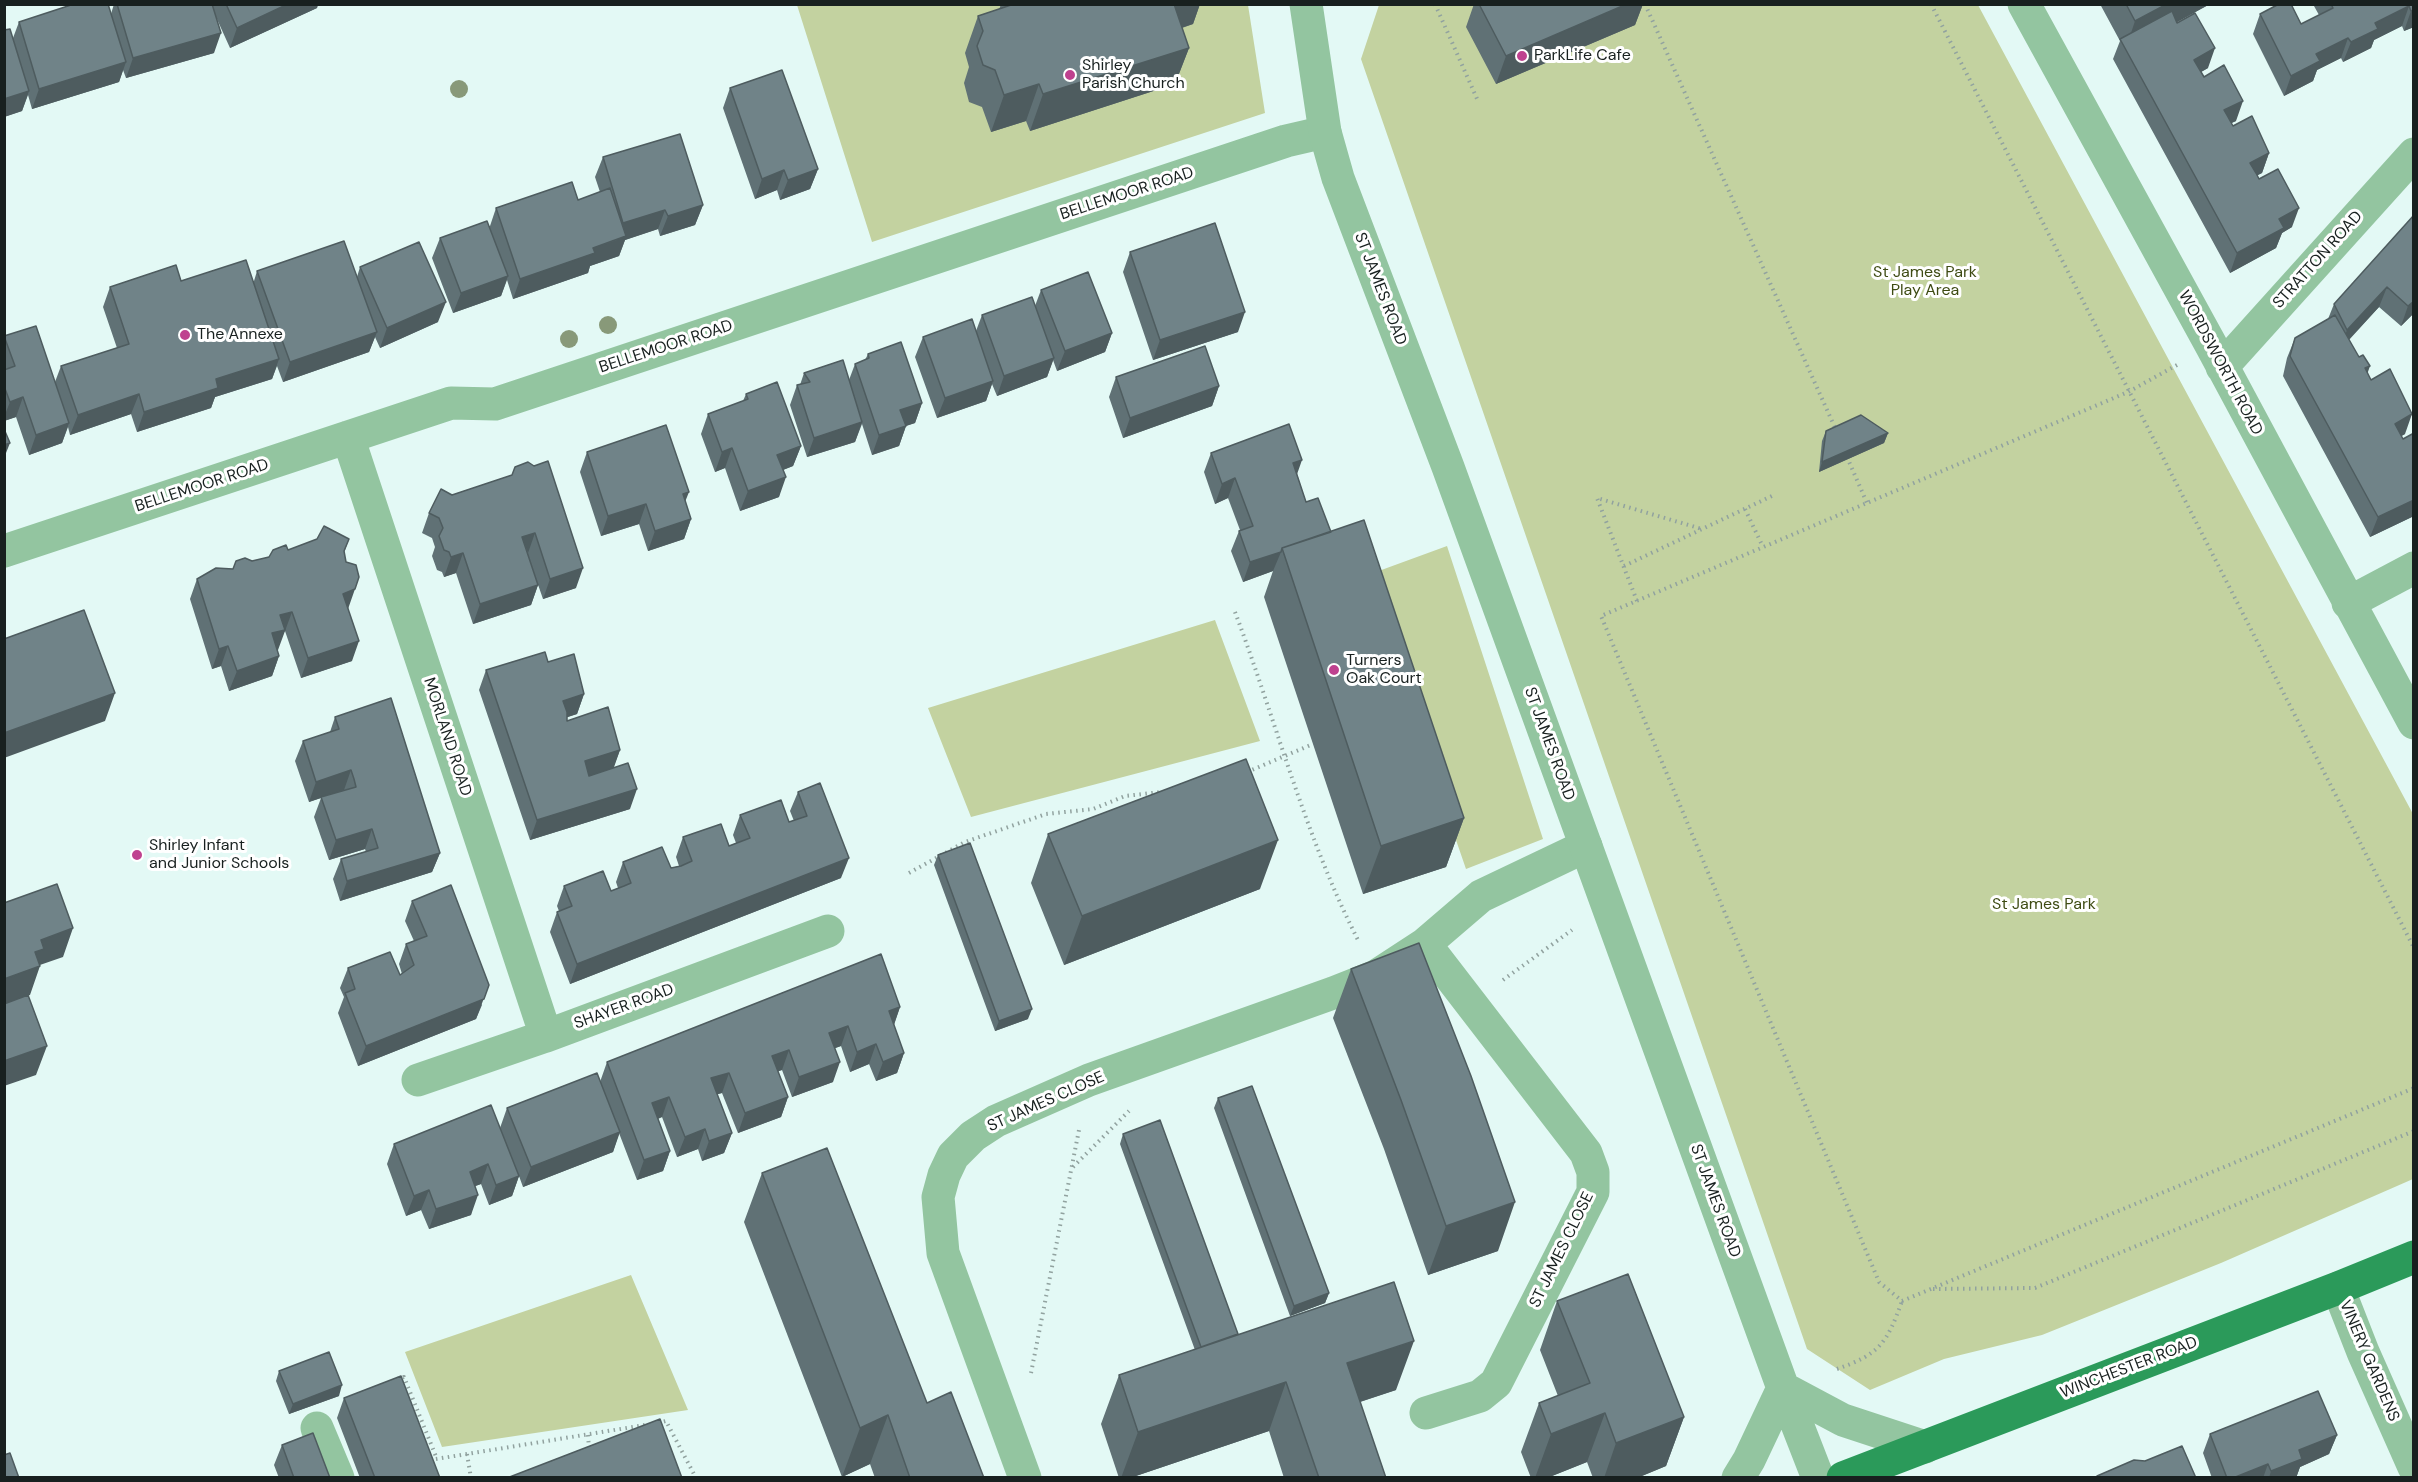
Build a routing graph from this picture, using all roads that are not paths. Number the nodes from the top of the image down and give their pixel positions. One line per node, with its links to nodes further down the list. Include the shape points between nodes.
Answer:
1 (1306, 4): 3 (street, ST JAMES ROAD)
2 (2024, 4): 5 (street, WORDSWORTH ROAD)
3 (1325, 132): 6 (street, BELLEMOOR ROAD, via 1286,141 495,404 451,403); 11 (street, ST JAMES ROAD, via 1338,178)
4 (2414, 154): 5 (street, STRATTON ROAD)
5 (2223, 367): 9 (street, WORDSWORTH ROAD)
6 (348, 438): 7 (street, BELLEMOOR ROAD); 14 (street, MORLAND ROAD)
7 (4, 551)
8 (2414, 568): 9 (street)
9 (2348, 603): 10 (street, WORDSWORTH ROAD)
10 (2414, 723)
11 (1586, 846): 13 (street, ST JAMES CLOSE, via 1481,896); 18 (street, ST JAMES ROAD)
12 (828, 931): 14 (street, SHAYER ROAD)
13 (1425, 944): 19 (street, ST JAMES CLOSE, via 1586,1153 1593,1172 1593,1192 1496,1383 1480,1396); 24 (street, ST JAMES CLOSE, via 1376,976 1089,1080 996,1121 953,1156 938,1197 943,1253)
14 (546, 1036): 15 (street, SHAYER ROAD)
15 (418, 1080)
16 (2414, 1257): 17 (main road, WINCHESTER ROAD)
17 (2338, 1288): 21 (main road, WINCHESTER ROAD); 22 (street, VINERY GARDENS)
18 (1783, 1388): 21 (street, via 1843,1420); 25 (street); 26 (street, ST JAMES ROAD)
19 (1426, 1413)
20 (317, 1428): 23 (street)
21 (1925, 1447): 27 (main road, WINCHESTER ROAD)
22 (2414, 1467)
23 (338, 1478)
24 (1025, 1478)
25 (1738, 1478)
26 (1818, 1478)
27 (1843, 1478)

